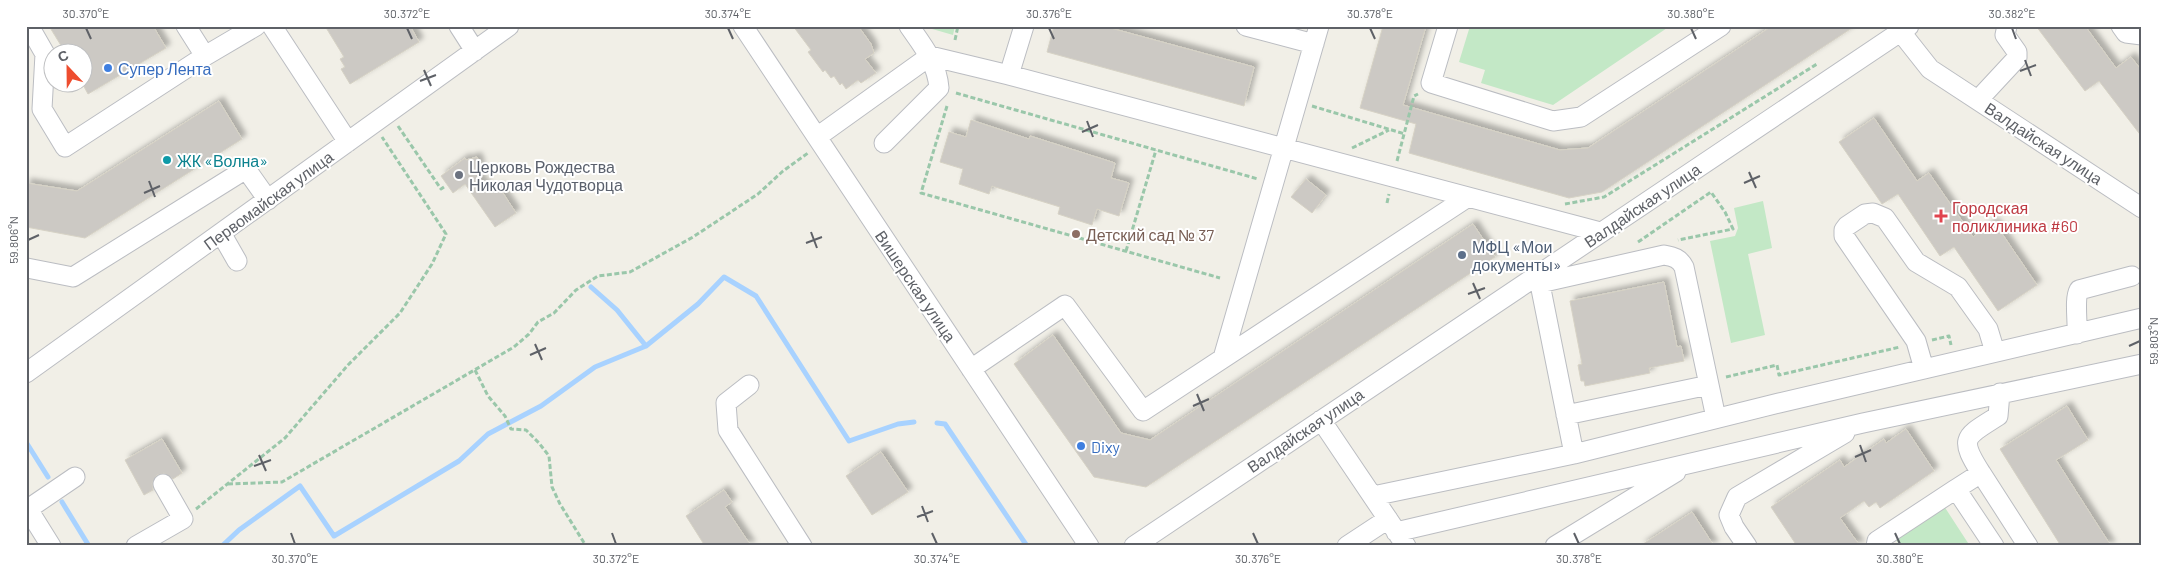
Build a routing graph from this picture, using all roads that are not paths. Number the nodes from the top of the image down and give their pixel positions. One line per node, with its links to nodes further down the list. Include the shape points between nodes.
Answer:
1 (29, 26): 20 (street, via 45,54 42,109 65,147)
2 (186, 26): 20 (street)
3 (256, 26): 20 (street)
4 (272, 26): 25 (street)
5 (459, 26): 19 (street)
6 (743, 26): 24 (street, Вишерская улица)
7 (909, 26): 21 (street)
8 (1024, 26): 22 (street)
9 (1246, 26): 18 (street)
10 (1319, 26): 18 (street)
11 (1448, 26): 12 (street, via 1432,83 1553,120 1581,117)
12 (1721, 26)
13 (2007, 26): 23 (street, via 2005,35 2018,58)
14 (2121, 26): 17 (street, via 2126,33)
15 (506, 27): 19 (street, Первомайская улица)
16 (1902, 28): 23 (street, Валдайская улица, via 1930,69); 31 (street, Валдайская улица)
17 (2142, 35)
18 (1314, 44): 27 (street)
19 (475, 51): 25 (street, Первомайская улица)
20 (205, 56)
21 (930, 56): 22 (street); 24 (street); 26 (street, via 939,88)
22 (1010, 75): 27 (street)
23 (1978, 100): 30 (street, Валдайская улица)
24 (819, 140): 42 (street, Вишерская улица)
25 (348, 142): 29 (street, Первомайская улица)
26 (884, 143)
27 (1284, 149): 28 (street); 40 (street)
28 (1468, 197): 31 (street); 40 (street)
29 (268, 200): 32 (street, Первомайская улица); 34 (street, via 246,169 73,277)
30 (2142, 208)
31 (1600, 232): 36 (street, Валдайская улица)
32 (221, 233): 33 (street); 44 (street, Первомайская улица)
33 (238, 262)
34 (27, 268)
35 (2132, 276): 38 (street, via 2079,290 2076,296)
36 (1539, 278): 45 (street, via 1664,255 1680,260); 48 (street); 50 (street, Валдайская улица)
37 (2142, 318): 38 (street)
38 (2077, 334): 39 (street)
39 (1996, 352): 43 (street); 43 (street, via 1988,328 1958,287 1916,262 1885,218 1873,213 1865,214 1847,226 1844,236 1917,344)
40 (1223, 358): 42 (street, via 1143,412 1065,305)
41 (2142, 364): 47 (street)
42 (971, 369): 66 (street, Вишерская улица)
43 (1924, 369): 49 (street)
44 (26, 373)
45 (1707, 379): 48 (street); 49 (street)
46 (749, 385): 65 (street, via 726,403 728,430)
47 (2000, 393): 51 (street); 56 (street, via 1998,416 1974,431 1967,440 1968,452)
48 (1566, 415): 53 (street)
49 (1716, 418): 53 (street)
50 (1321, 420): 60 (street); 67 (street, Валдайская улица)
51 (1863, 423): 52 (street); 55 (street)
52 (1766, 446): 54 (street); 55 (street, via 1779,457)
53 (1574, 454): 60 (street)
54 (1689, 464): 62 (street); 69 (street)
55 (1781, 471): 70 (street, via 1737,497 1731,507 1729,515)
56 (1980, 473): 59 (street); 73 (street)
57 (75, 477): 61 (street)
58 (163, 484): 64 (street, via 183,519)
59 (1956, 489): 71 (street, via 1877,541); 72 (street)
60 (1373, 496): 62 (street)
61 (27, 507): 63 (street)
62 (1397, 532): 68 (street)
63 (51, 546)
64 (136, 546)
65 (802, 546)
66 (1089, 546)
67 (1134, 546)
68 (1347, 546)
69 (1555, 546)
70 (1747, 546)
71 (1876, 546)
72 (1994, 546)
73 (2028, 546)

